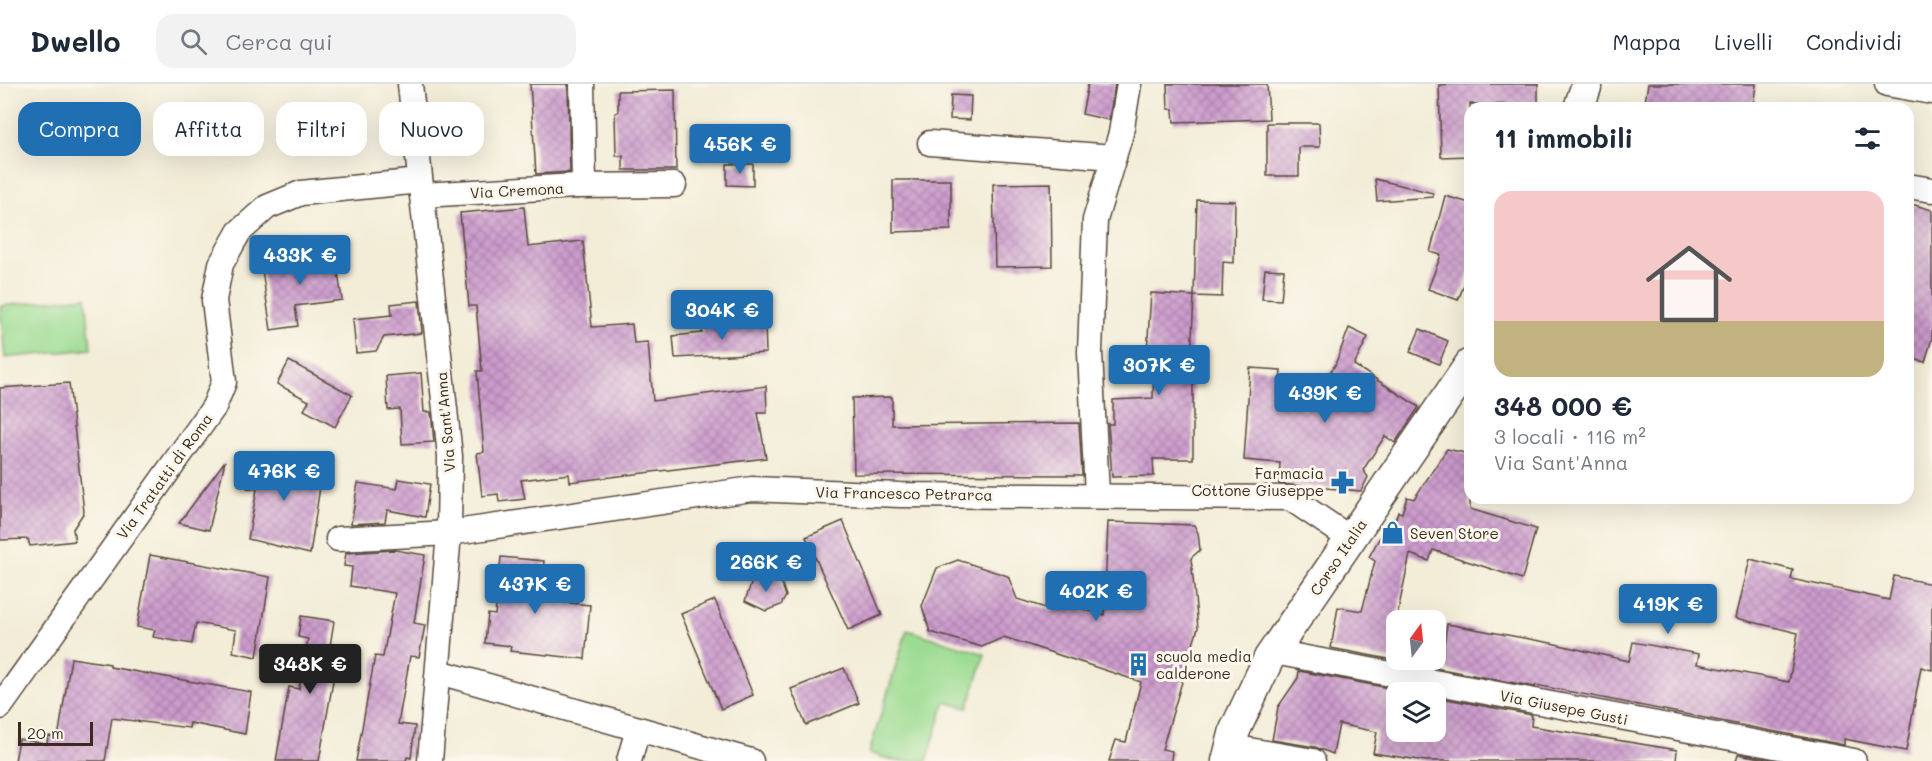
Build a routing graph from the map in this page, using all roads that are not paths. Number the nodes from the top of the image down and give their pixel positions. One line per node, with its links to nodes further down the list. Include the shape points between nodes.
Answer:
1 (410, 84): 13 (street, Via Sant'Anna)
2 (582, 84): 11 (street, Via Cremona, via 585,175 584,183)
3 (1129, 84): 9 (street)
4 (1587, 84): 7 (street)
5 (1887, 84): 6 (street)
6 (1932, 92)
7 (1581, 102)
8 (930, 143): 9 (street)
9 (1114, 157): 16 (street, via 1095,220 1090,352)
10 (674, 184): 11 (street)
11 (576, 186): 13 (street, Via Cremona)
12 (1914, 187): 14 (street)
13 (421, 188): 17 (street, Via Sant'Anna, via 450,456); 22 (street, Via Tratatti di Roma, via 301,193 267,207 239,232 221,264 214,300 224,382 214,407)
14 (1932, 190)
15 (1464, 373): 18 (street, Corso Italia)
16 (1097, 495): 17 (street, Via Francesco Petrarca, via 900,495 752,489); 18 (street, Via Francesco Petrarca, via 1290,498)
17 (448, 533): 19 (street, Via Francesco Petrarca); 21 (street, Via Sant'Anna)
18 (1351, 538): 20 (street, Corso Italia)
19 (338, 539)
20 (1274, 652): 24 (street, Corso Italia, via 1235,730); 29 (street, Via Giusepe Gusti)
21 (439, 672): 23 (street); 26 (street, Via Sant'Anna)
22 (0, 706)
23 (638, 729): 25 (street); 27 (street)
24 (1229, 754): 28 (street)
25 (735, 759)
26 (430, 761)
27 (629, 761)
28 (1313, 761)
29 (1854, 761)

